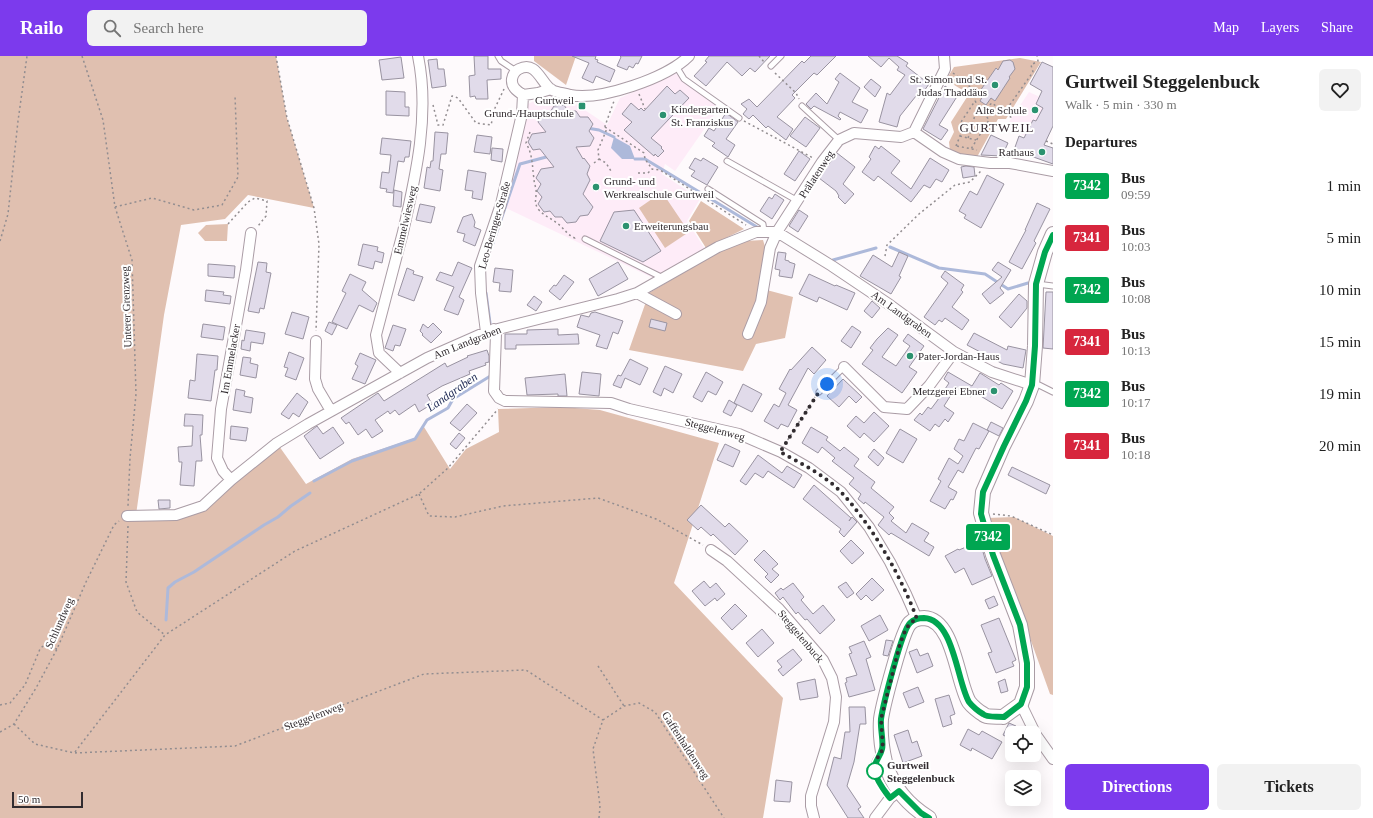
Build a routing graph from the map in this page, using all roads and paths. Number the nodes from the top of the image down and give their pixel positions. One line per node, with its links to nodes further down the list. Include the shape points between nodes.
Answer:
1 (27, 56): 60 (path, via 8,214)
2 (82, 56): 52 (path, Unterer Grenzweg, via 103,120)
3 (276, 56): 69 (path, via 287,118 314,208 319,244)
4 (418, 56): 19 (street, Emmelwiesweg)
5 (498, 56): 12 (lane)
6 (781, 56): 11 (lane)
7 (1037, 56): 24 (path, via 1038,61 1032,65 1032,72)
8 (686, 57): 10 (street)
9 (944, 60): 20 (path, via 951,72 979,94); 30 (street)
10 (676, 66): 14 (street); 26 (lane, via 684,79)
11 (771, 66): 21 (path, via 796,93)
12 (516, 71): 13 (street); 15 (street, via 531,68)
13 (512, 82): 18 (street, via 516,90); 19 (path, via 504,89 495,108 491,125 476,123 458,98 452,96 444,125 438,125 432,101)
14 (634, 85): 16 (street); 22 (path)
15 (551, 89): 16 (street, via 583,96); 18 (street)
16 (615, 91): 28 (path, via 613,105)
17 (235, 95): 52 (path, via 238,177 222,204 194,210 152,198)
18 (523, 95): 67 (street, Leo-Beringer-Straße, via 522,114 501,204 480,266 481,297)
19 (423, 99): 72 (street, Emmelwiesweg, via 417,163 410,199 376,335 379,353)
20 (975, 101): 23 (path); 31 (path, via 961,122)
21 (802, 106): 33 (lane)
22 (645, 109)
23 (982, 110): 24 (path, via 992,104); 34 (path, via 989,120)
24 (1004, 113): 27 (path)
25 (975, 114): 32 (path)
26 (739, 118): 41 (path)
27 (1012, 118)
28 (604, 126): 39 (path, via 606,131 598,150); 44 (path, via 644,153)
29 (530, 132): 58 (path, via 526,143 531,151 537,208 570,236)
30 (914, 132): 33 (street, Prälatenweg, via 900,137 854,133); 43 (street, via 943,152 959,159)
31 (960, 136): 32 (path); 37 (path)
32 (968, 138): 34 (path)
33 (839, 140): 41 (street, Prälatenweg)
34 (976, 140): 38 (path)
35 (1046, 140): 36 (path)
36 (1053, 144)
37 (956, 146)
38 (971, 149)
39 (599, 159): 42 (path); 45 (path, via 606,163)
40 (727, 160): 51 (lane)
41 (822, 162): 51 (street, Prälatenweg)
42 (594, 163)
43 (990, 163): 46 (street, via 1010,163); 61 (path, via 970,182 955,185 919,214 887,245)
44 (652, 170): 47 (path, via 648,173); 54 (path, via 660,170)
45 (611, 171)
46 (1053, 171)
47 (638, 173)
48 (605, 179): 49 (path)
49 (612, 180)
50 (708, 189): 54 (lane, via 763,224)
51 (798, 201): 55 (street, Prälatenweg)
52 (115, 208): 82 (path, Unterer Grenzweg, via 132,260 136,394)
53 (228, 224): 56 (path, via 248,202 255,198 267,201 266,216)
54 (760, 231): 55 (street, Am Landgraben); 62 (street, Am Landgraben, via 718,247)
55 (777, 232): 68 (street, via 770,248 761,302); 70 (street, Am Landgraben, via 890,305)
56 (251, 233): 79 (street, Im Emmelacker, via 221,409 217,458 223,472)
57 (1053, 234): 63 (main road)
58 (577, 236)
59 (585, 239): 62 (lane)
60 (0, 241)
61 (885, 256)
62 (664, 278): 65 (street, Am Landgraben)
63 (1036, 284): 64 (lane); 73 (main road)
64 (1053, 286)
65 (637, 293): 66 (street); 67 (street, Am Landgraben)
66 (676, 314)
67 (490, 331): 72 (street, Am Landgraben, via 427,358); 76 (street, via 496,334 494,391)
68 (748, 334)
69 (316, 341): 77 (street, via 315,378 318,389)
70 (954, 352): 71 (street, via 929,386 907,409 884,407); 73 (street, Am Landgraben, via 992,372)
71 (844, 367): 74 (lane)
72 (400, 373): 77 (street, Am Landgraben)
73 (1032, 385): 75 (lane); 81 (main road, via 983,492)
74 (819, 392): 78 (path)
75 (1053, 392)
76 (505, 401): 78 (street, Steggelenweg, via 611,403 739,434); 80 (path, via 448,468)
77 (331, 410): 79 (street, Am Landgraben, via 277,443)
78 (780, 452): 85 (street, Steggelenweg, via 809,468 841,492 869,527 890,562)
79 (231, 480): 82 (street, Am Landgraben, via 203,506 176,515)
80 (419, 494): 84 (path, via 429,516 455,517 503,506 598,498 656,519); 86 (path, via 295,551)
81 (981, 514): 83 (path, via 1011,516); 89 (main road, via 993,555 1020,625 1027,663 1027,687)
82 (127, 516): 86 (path, Unterer Grenzweg, via 126,582 136,612); 87 (path, Schlundweg, via 114,525 86,582)
83 (1053, 535)
84 (711, 550): 100 (street, Steggelenbuck, via 727,561 778,609 823,660 832,678 836,697 834,722 811,796)
85 (917, 619): 89 (main road, via 933,620 943,630 969,703 984,716 1004,717); 97 (main road, via 910,623 905,631 881,719 883,749)
86 (165, 635): 95 (path)
87 (58, 649): 90 (path, via 44,645 25,685 10,703); 93 (path, Schlundweg)
88 (598, 666): 91 (path)
89 (1021, 704): 96 (street, via 1036,735)
90 (0, 706)
91 (624, 706): 92 (path); 99 (path, Gaffenhaldenweg, via 639,703 655,712)
92 (604, 720): 95 (path, Steggelenweg, via 526,670 424,674 234,746); 98 (path, via 593,749 600,806)
93 (14, 724): 94 (path, Schlundweg); 95 (path, Steggelenweg, via 35,744)
94 (0, 732)
95 (74, 753)
96 (1053, 759)
97 (895, 794): 101 (street); 102 (main road)
98 (599, 818)
99 (724, 818)
100 (814, 818)
101 (875, 818)
102 (929, 818)

